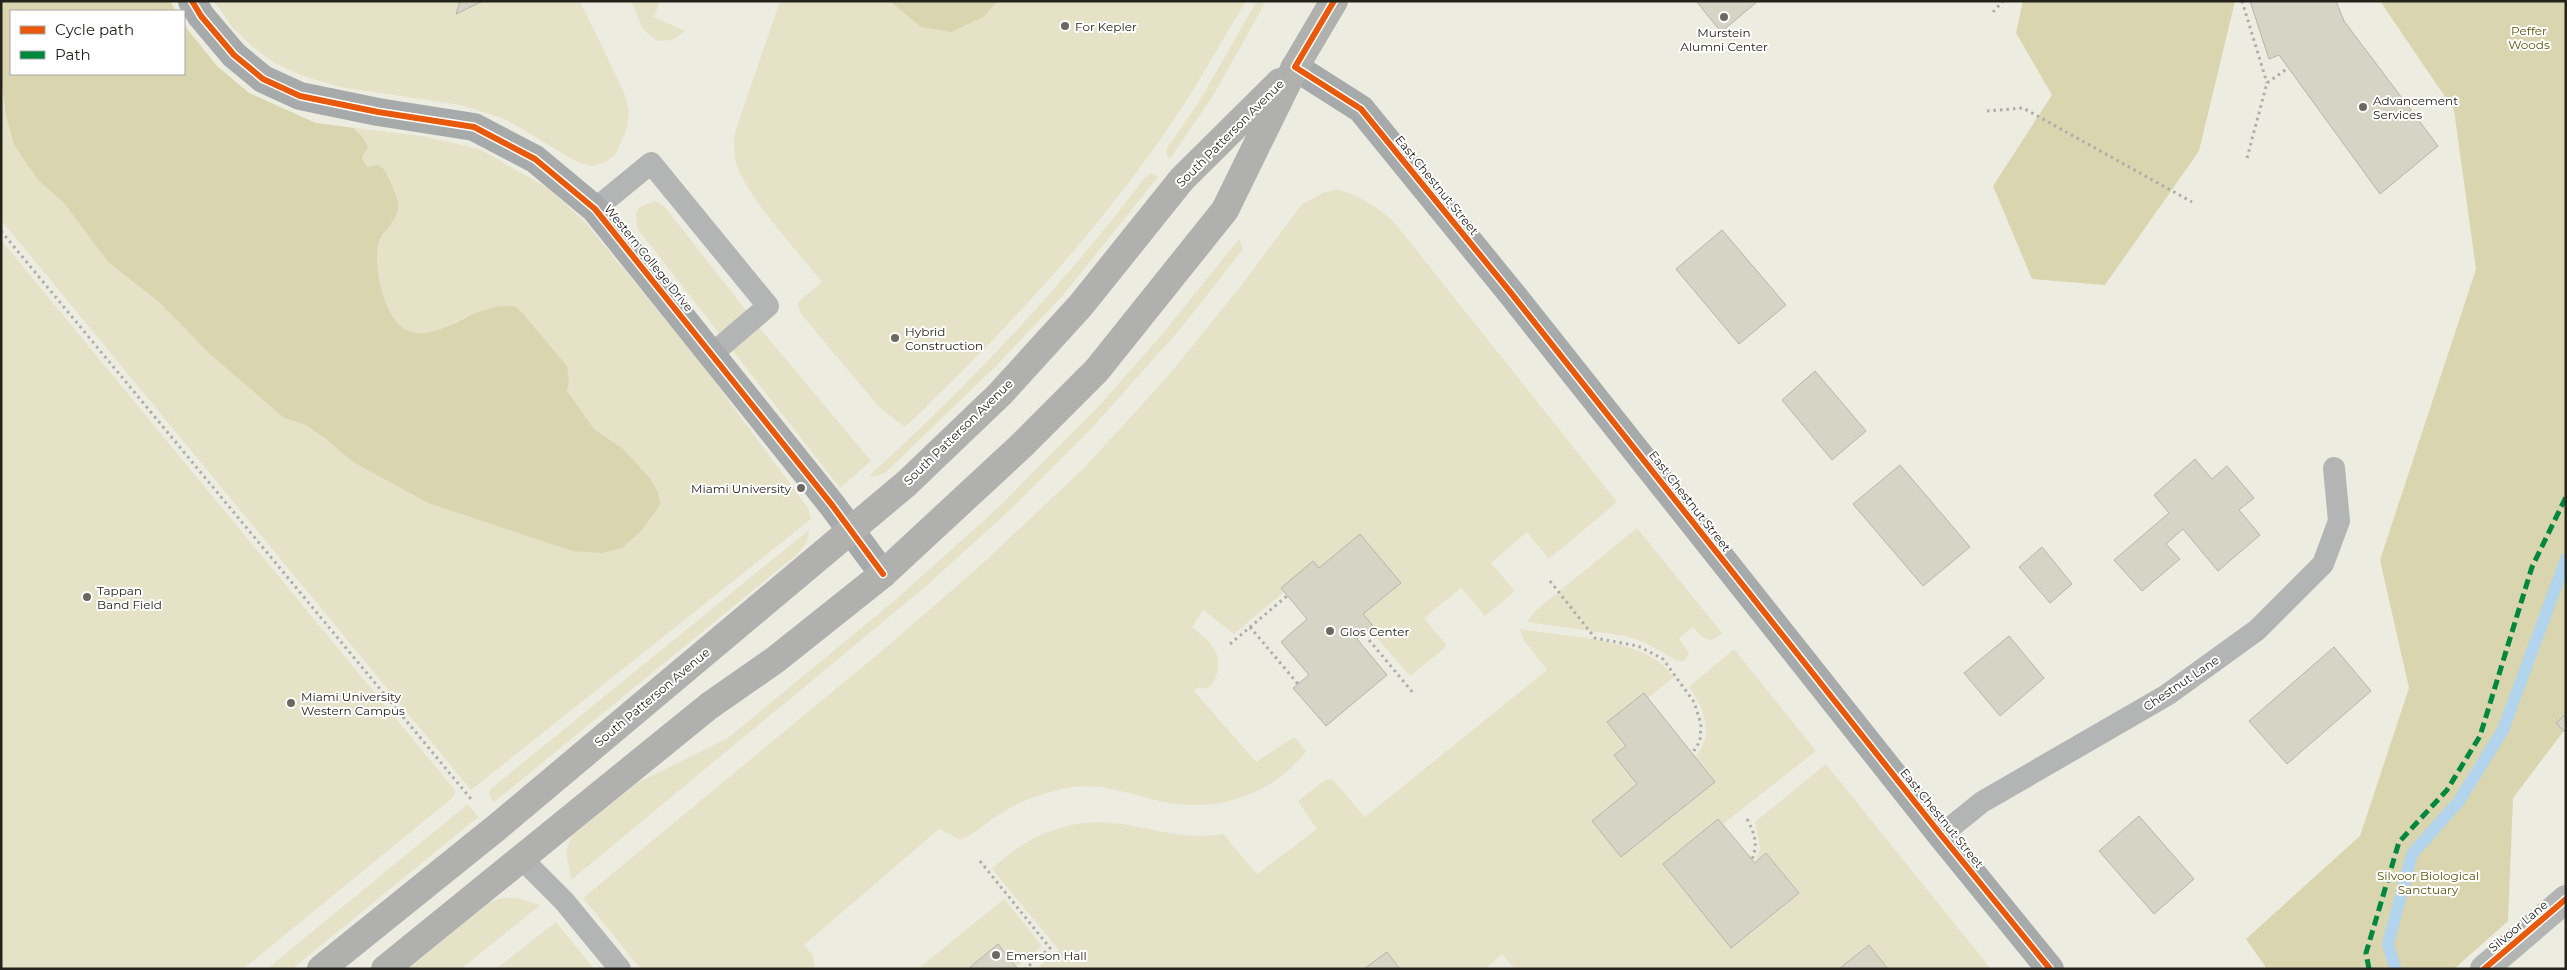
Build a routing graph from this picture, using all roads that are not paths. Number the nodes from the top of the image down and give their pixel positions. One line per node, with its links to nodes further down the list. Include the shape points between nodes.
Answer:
1 (192, 1): 4 (street, Western College Drive, via 200,16 234,55 263,80 300,96 474,127 535,159)
2 (1334, 1): 3 (highway)
3 (1296, 67): 7 (highway, South Patterson Avenue, via 1182,179 1082,306 1000,394); 8 (highway, South Patterson Avenue, via 1225,210 1162,291 1090,377); 9 (street, East Chestnut Street, via 1361,109 1511,293)
4 (595, 209): 5 (street, Western College Drive); 5 (lane, via 651,163 768,306)
5 (712, 354): 7 (street, Western College Drive)
6 (2334, 468): 9 (lane, Chestnut Lane, via 2339,521 2323,564 2257,630 2167,695 1982,802)
7 (852, 531): 8 (street, Western College Drive); 12 (highway, South Patterson Avenue, via 496,828)
8 (883, 574): 10 (highway, South Patterson Avenue, via 775,660 708,706)
9 (1940, 835): 15 (street, East Chestnut Street)
10 (521, 858): 13 (highway, South Patterson Avenue); 14 (lane, via 564,901)
11 (2566, 900): 16 (street, Silvoor Lane)
12 (321, 969)
13 (385, 969)
14 (620, 969)
15 (2050, 969)
16 (2484, 969)

